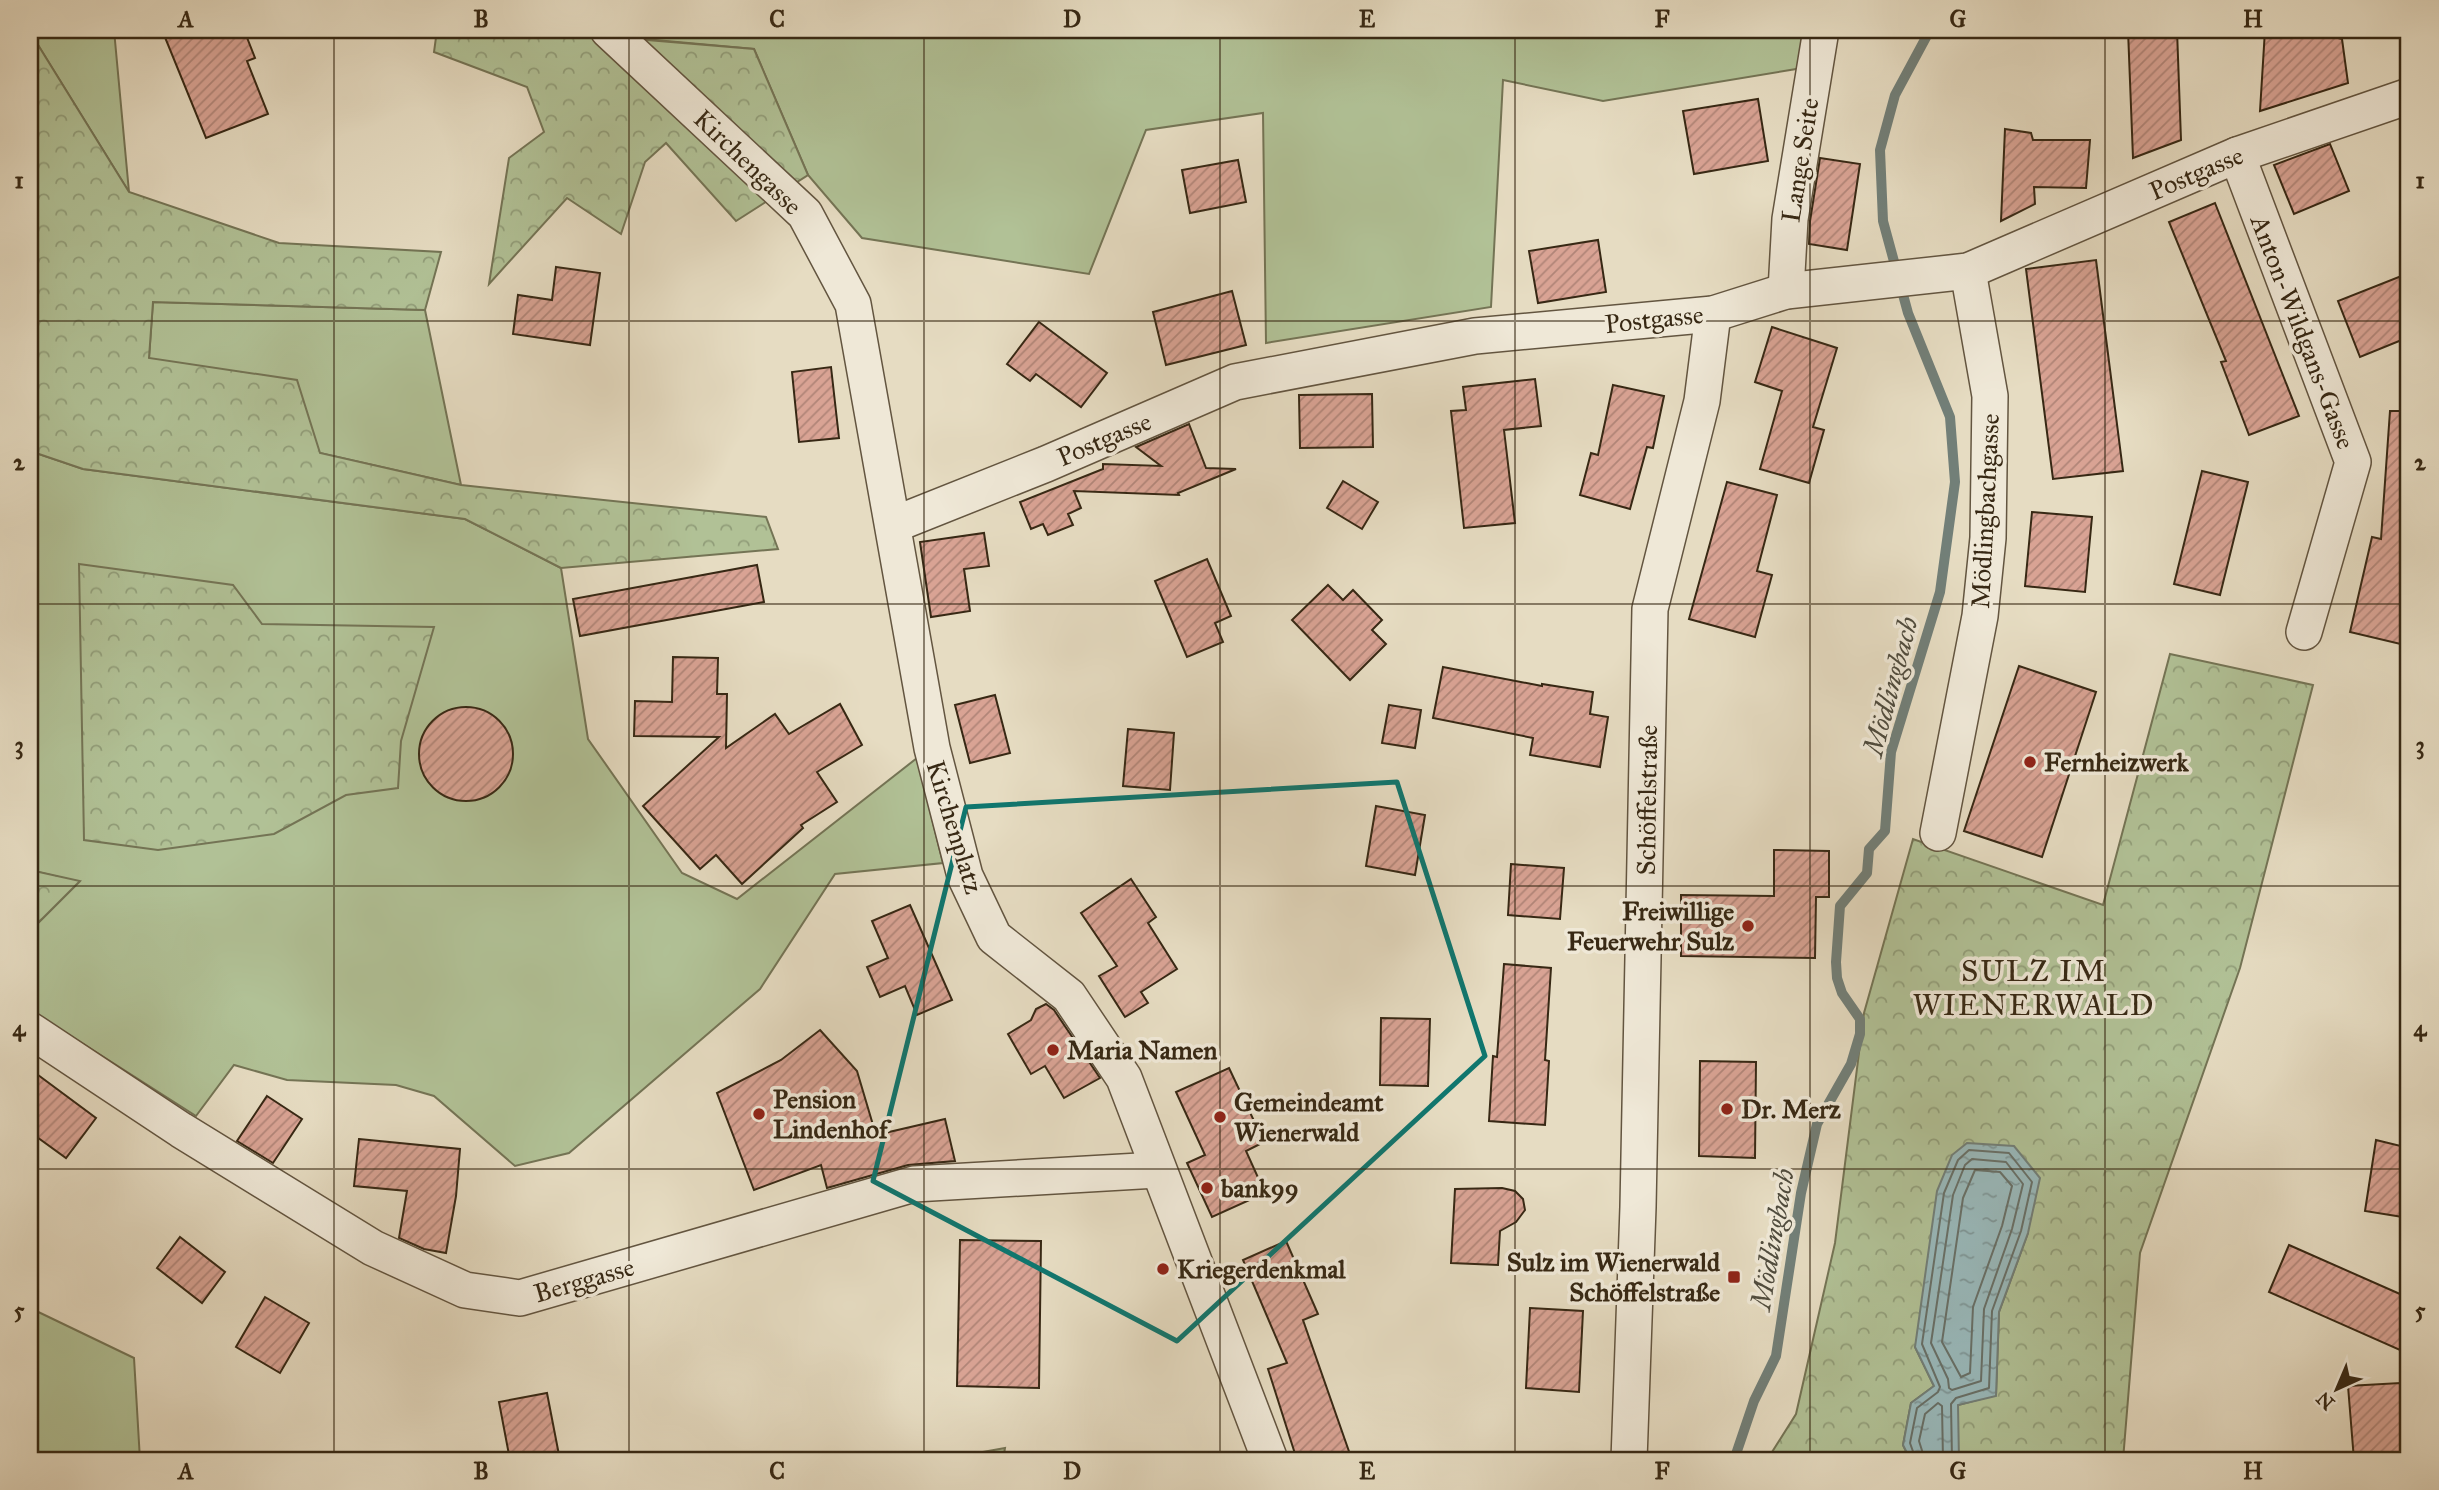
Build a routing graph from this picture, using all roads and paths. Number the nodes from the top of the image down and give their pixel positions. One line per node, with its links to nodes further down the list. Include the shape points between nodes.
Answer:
1 (608, 30): 8 (street, Kirchengasse, via 805,214 853,304)
2 (1821, 30): 6 (street, Lange Seite, via 1790,219)
3 (2409, 96): 4 (street, Postgasse)
4 (2237, 155): 5 (street, Postgasse); 9 (street, Anton-Wildgans-Gasse, via 2353,463)
5 (1968, 271): 6 (street, Postgasse); 10 (street, Mödlingbachgasse, via 1990,396 1988,538 1980,615)
6 (1786, 292): 7 (street, Postgasse)
7 (1713, 314): 8 (street, Postgasse, via 1475,336 1235,382); 14 (street, Schöffelstraße, via 1702,401 1650,609)
8 (893, 525): 12 (street, Kirchenplatz, via 932,748 965,876 994,937 1069,996 1124,1079)
9 (2304, 632)
10 (1938, 833)
11 (30, 1030): 12 (street, Berggasse, via 373,1248 465,1290 520,1298 914,1184)
12 (1157, 1170): 13 (street, Kirchenplatz)
13 (1270, 1460)
14 (1629, 1460)

